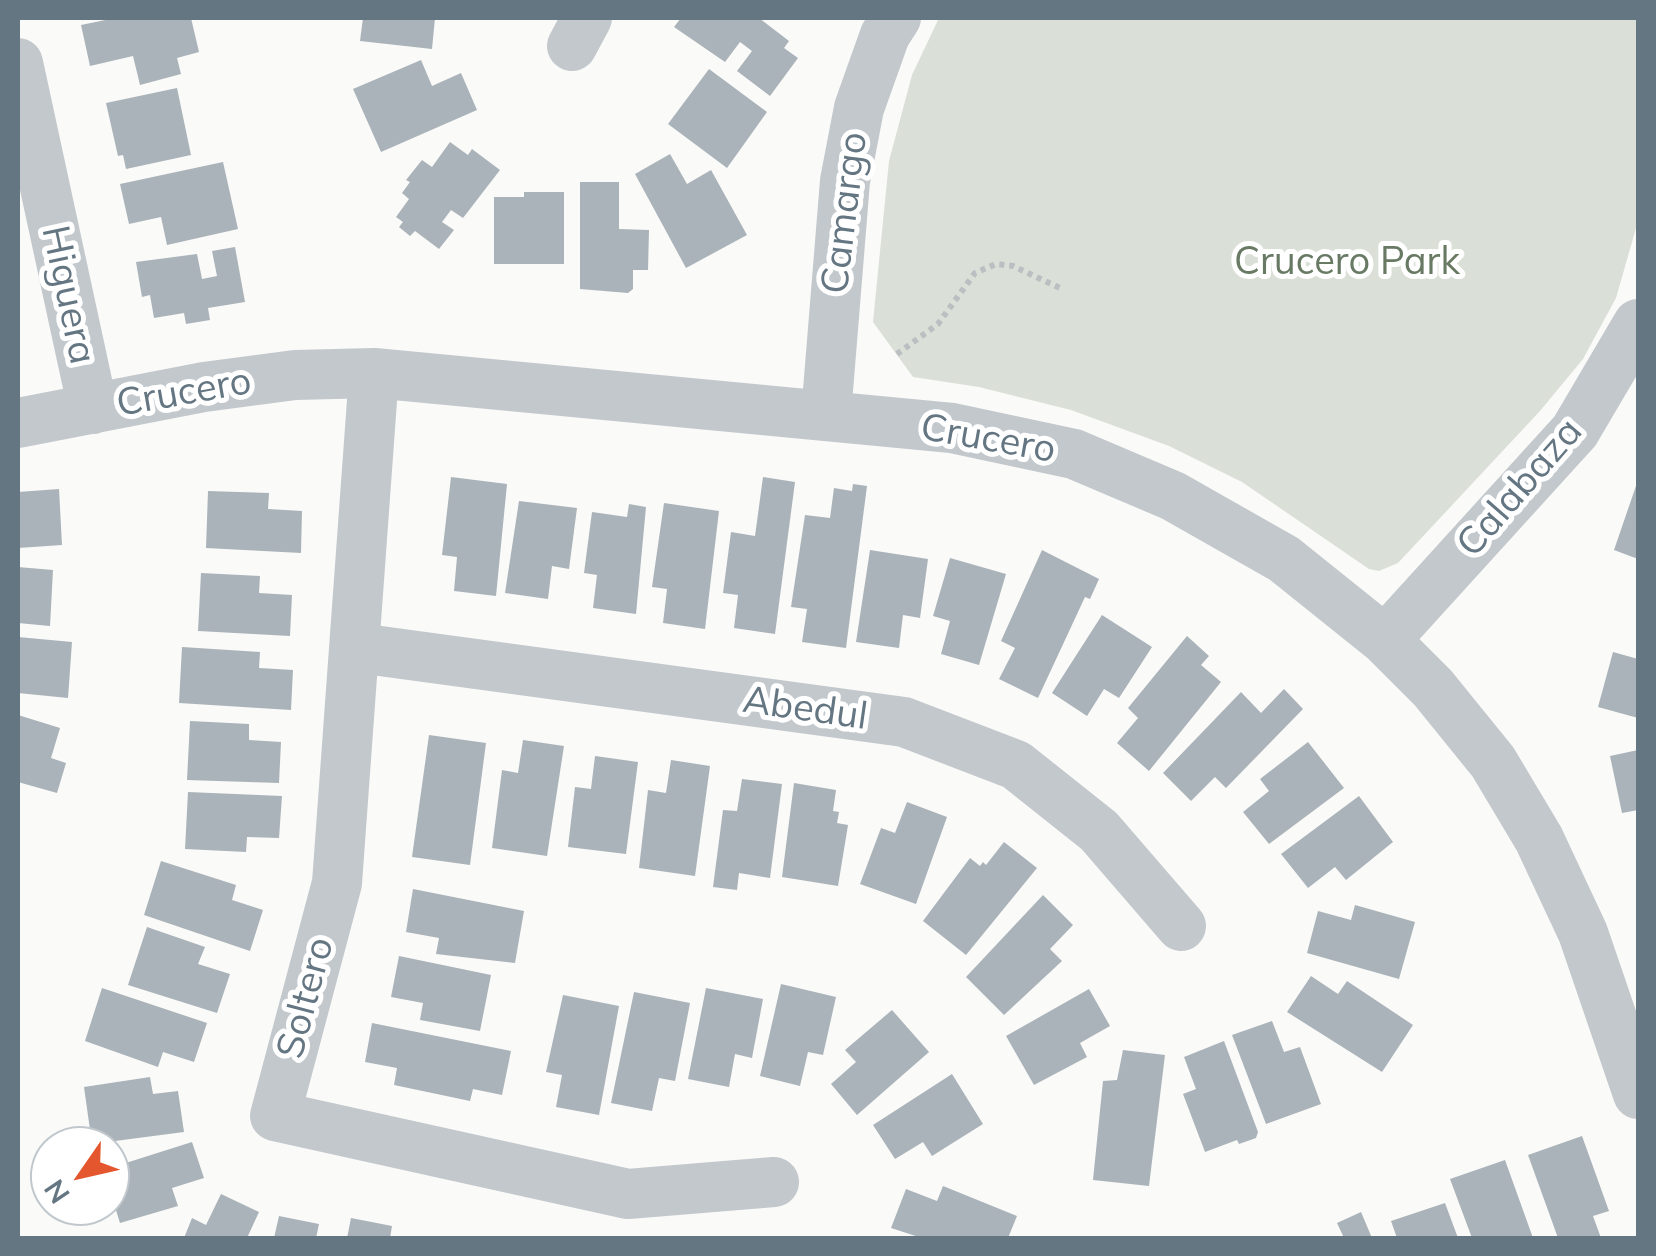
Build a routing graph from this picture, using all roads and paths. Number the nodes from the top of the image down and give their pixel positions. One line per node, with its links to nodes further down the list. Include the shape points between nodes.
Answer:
1 (896, 18): 8 (street, Camargo, via 859,108 845,181)
2 (18, 63): 7 (street, Higuera)
3 (1060, 288): 5 (path, via 996,264 975,273 938,324)
4 (1634, 344): 10 (street, Calabaza, via 1575,432)
5 (896, 354)
6 (374, 373): 7 (street, Crucero, via 295,375); 8 (street, Crucero); 11 (street, Soltero)
7 (93, 409): 9 (street, Crucero)
8 (826, 415): 10 (street, Crucero, via 952,428 1074,454 1173,496 1284,559)
9 (18, 424)
10 (1385, 640): 13 (street, Crucero, via 1493,762 1539,839 1583,933)
11 (358, 648): 12 (street, Abedul, via 904,722 1016,765 1099,831); 14 (street, Soltero, via 337,883 275,1116 628,1194)
12 (1181, 926)
13 (1638, 1094)
14 (774, 1182)

